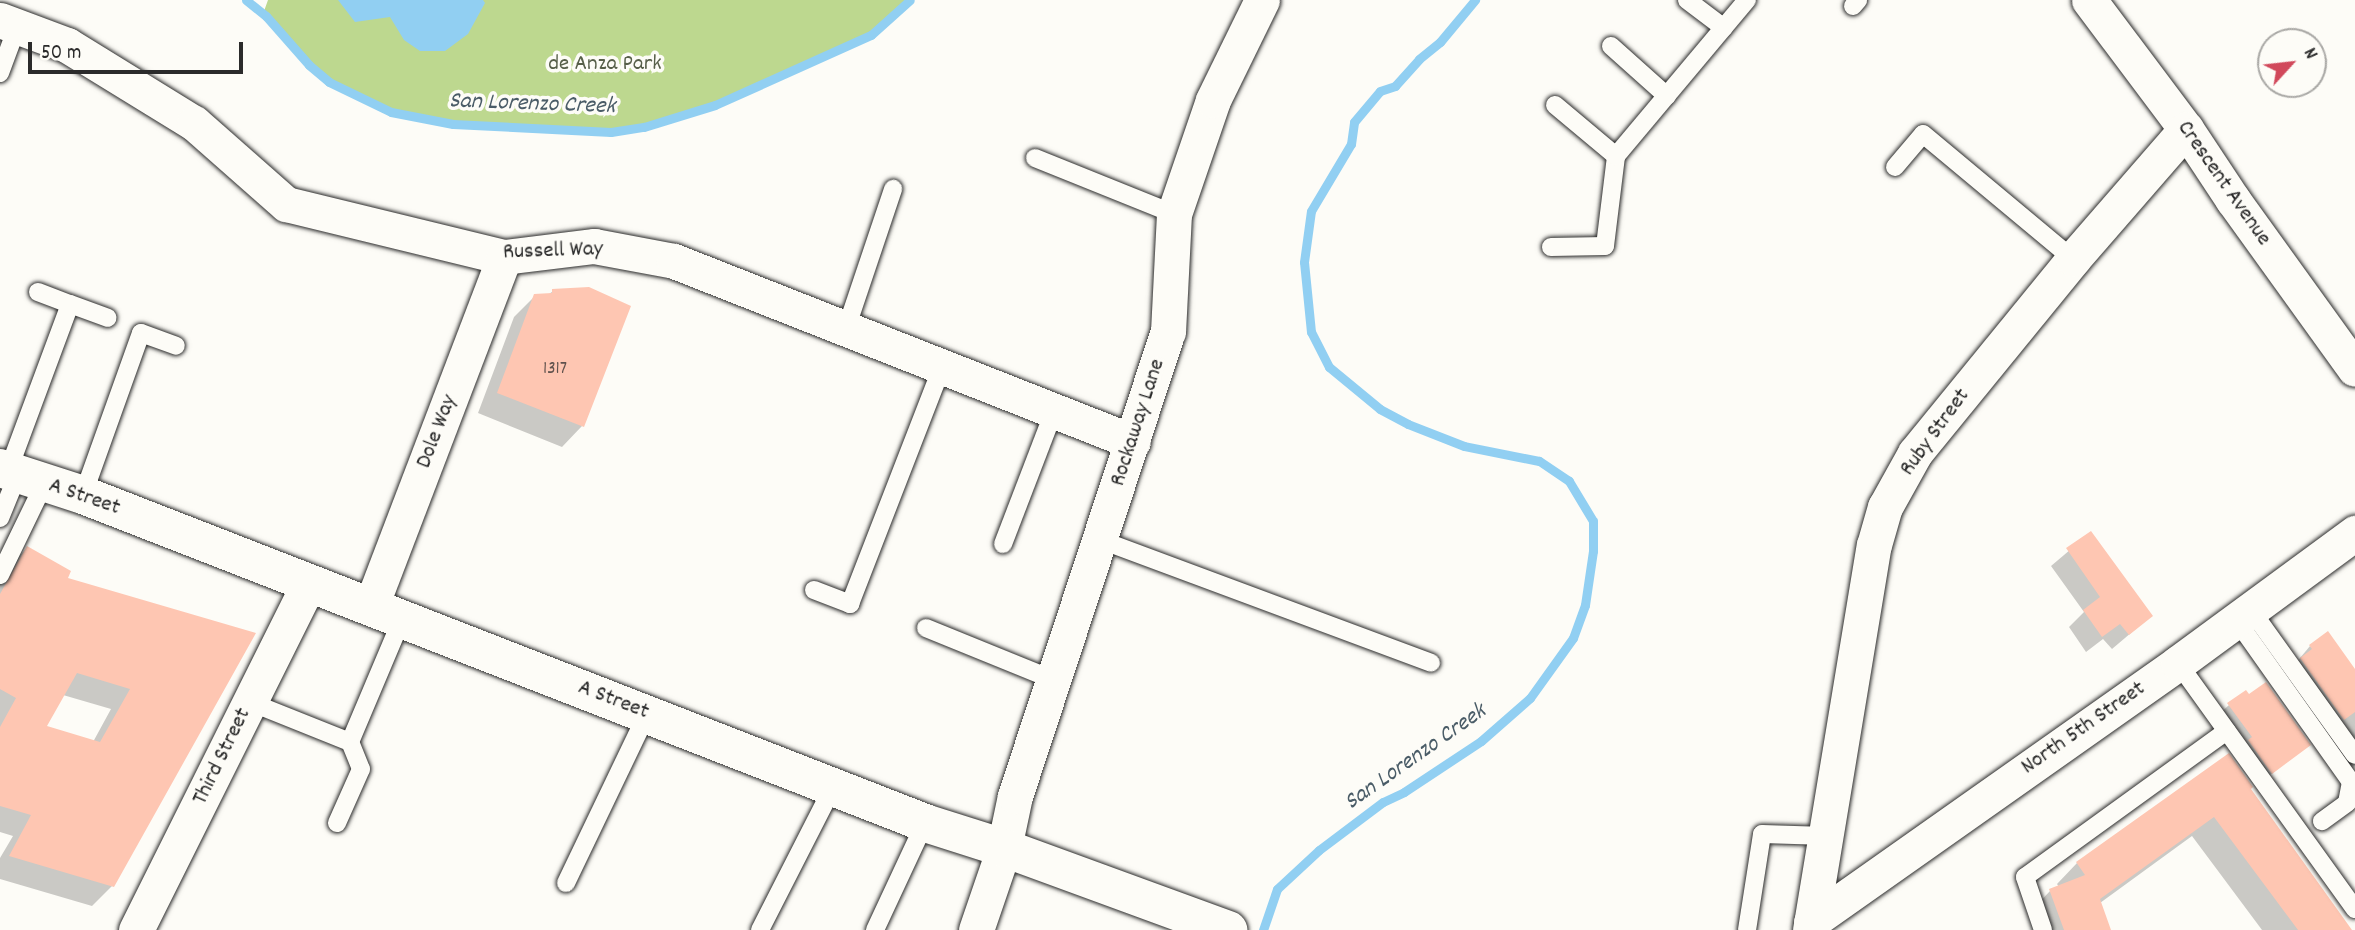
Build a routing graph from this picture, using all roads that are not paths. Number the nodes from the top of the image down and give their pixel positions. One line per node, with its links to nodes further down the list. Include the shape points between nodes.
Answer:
1 (1262, 0): 16 (street, Rockaway Lane, via 1213,100)
2 (1687, 0): 6 (lane)
3 (1747, 0): 6 (lane)
4 (2089, 0): 11 (street, Crescent Avenue)
5 (9, 24): 8 (lane); 18 (street, Russell Way, via 66,45 194,123 286,204)
6 (1724, 28): 9 (lane)
7 (1611, 46): 9 (lane)
8 (0, 73)
9 (1667, 96): 12 (lane)
10 (1555, 105): 12 (lane)
11 (2186, 129): 19 (street, Ruby Street); 26 (street, Crescent Avenue)
12 (1616, 156): 17 (lane, via 1605,247)
13 (1035, 158): 16 (lane)
14 (1895, 167): 19 (lane, via 1923,134)
15 (893, 189): 23 (lane)
16 (1174, 214): 28 (street, Rockaway Lane, via 1168,332)
17 (1551, 247)
18 (504, 257): 23 (street, Russell Way, via 594,246 674,261); 38 (street, Dole Way)
19 (2073, 259): 53 (street, Ruby Street, via 1915,453 1885,507 1874,545)
20 (38, 292): 21 (lane)
21 (70, 304): 22 (lane); 29 (lane)
22 (108, 318)
23 (846, 329): 25 (street, Russell Way)
24 (176, 346): 30 (lane, via 141,333)
25 (942, 367): 27 (street, Russell Way); 37 (lane, via 850,604)
26 (2355, 369)
27 (1054, 411): 28 (street, Russell Way); 34 (lane)
28 (1133, 442): 33 (street, Rockaway Lane)
29 (18, 474): 30 (main road, A Street); 31 (lane); 35 (lane)
30 (83, 495): 36 (main road, A Street)
31 (0, 518)
32 (2355, 533): 39 (street, North 5th Street)
33 (1101, 540): 41 (lane); 43 (street, Rockaway Lane)
34 (1003, 544)
35 (0, 575)
36 (309, 583): 38 (main road, A Street); 44 (street, Third Street)
37 (814, 590)
38 (387, 612): 45 (main road, A Street); 47 (lane)
39 (2244, 615): 42 (street, North 5th Street); 48 (lane); 50 (lane, via 2351,782 2347,803)
40 (926, 628): 43 (lane)
41 (1431, 663)
42 (2178, 663): 46 (lane); 57 (street, North 5th Street)
43 (1054, 680): 54 (street, Rockaway Lane, via 1015,796)
44 (250, 702): 47 (lane); 58 (street, Third Street)
45 (647, 715): 49 (main road, A Street); 55 (lane)
46 (2227, 731): 56 (lane); 64 (lane, via 2025,877)
47 (350, 743): 51 (lane, via 361,769)
48 (2355, 755)
49 (833, 787): 52 (main road, A Street); 59 (lane)
50 (2322, 821)
51 (337, 823)
52 (925, 823): 54 (main road, A Street); 60 (lane)
53 (1827, 836): 57 (street, Ruby Street); 63 (lane, via 1762,834)
54 (1004, 848): 61 (street, Rockaway Lane); 62 (main road, A Street)
55 (566, 883)
56 (2355, 909)
57 (1810, 926)
58 (136, 930)
59 (760, 930)
60 (875, 930)
61 (976, 930)
62 (1228, 930)
63 (1747, 930)
64 (2043, 930)

